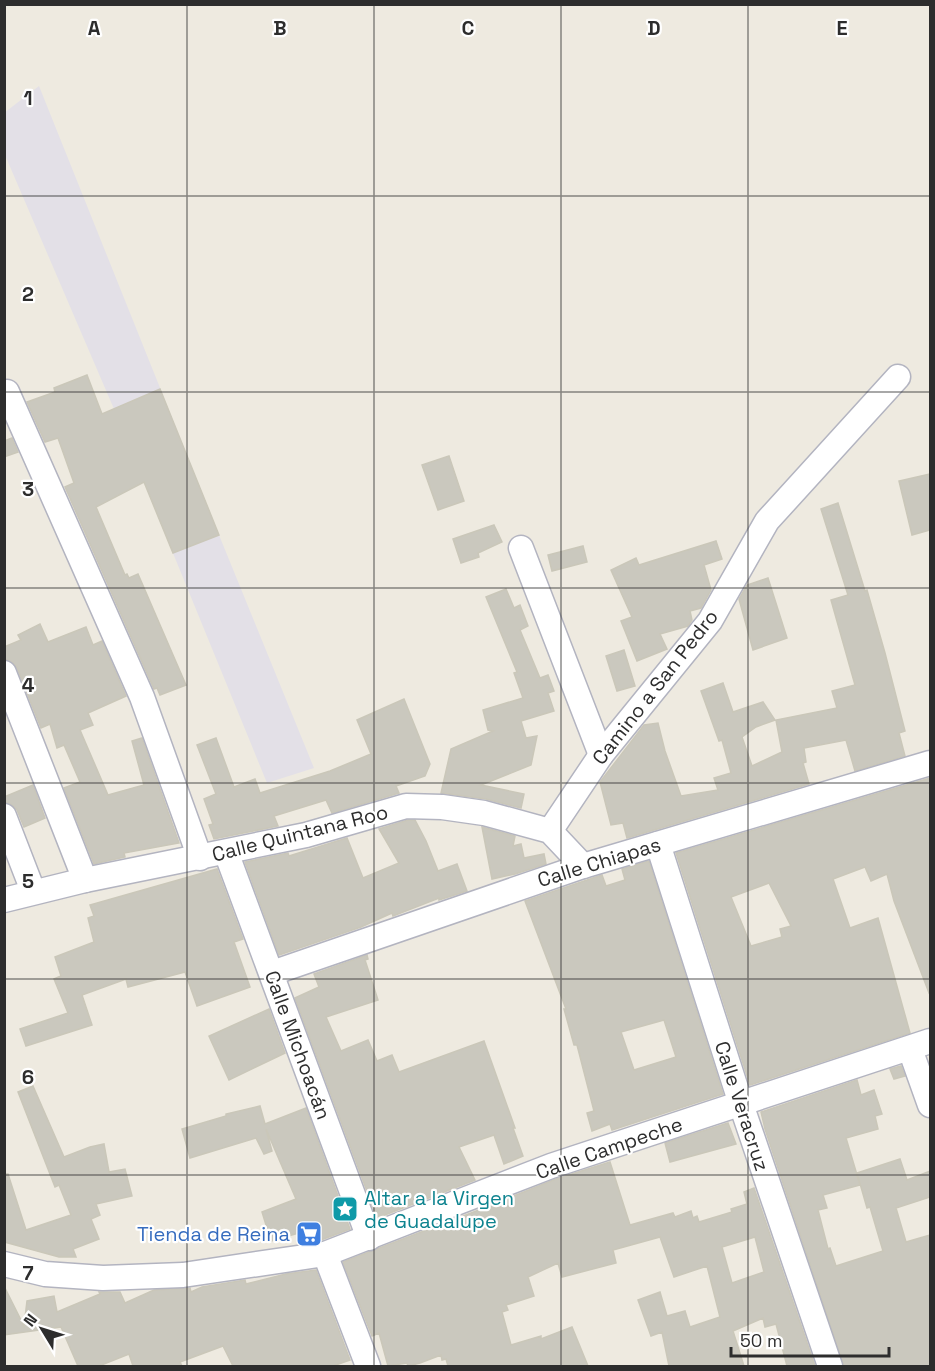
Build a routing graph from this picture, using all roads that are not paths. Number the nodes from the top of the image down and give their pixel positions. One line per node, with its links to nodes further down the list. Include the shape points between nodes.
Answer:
1 (898, 377): 5 (street, Camino a San Pedro, via 767,521 710,621)
2 (7, 392): 11 (street, via 142,697)
3 (521, 548): 5 (street)
4 (4, 673): 13 (street)
5 (601, 755): 8 (street, Camino a San Pedro)
6 (930, 764): 9 (street, Calle Chiapas)
7 (4, 816): 14 (street)
8 (550, 831): 10 (street, Calle Quintana Roo, via 484,813 406,806 306,835); 12 (street)
9 (658, 844): 12 (street, Calle Chiapas); 18 (street, Calle Veracruz)
10 (226, 852): 11 (street, Calle Quintana Roo); 16 (street, Calle Michoacán)
11 (200, 858): 13 (street, Calle Quintana Roo)
12 (583, 866): 16 (street, Calle Chiapas)
13 (85, 880): 14 (street, Calle Quintana Roo)
14 (33, 891): 15 (street, Calle Quintana Roo)
15 (4, 900)
16 (272, 973): 20 (street, Calle Michoacán)
17 (920, 1045): 18 (street, Calle Campeche); 19 (street)
18 (741, 1104): 20 (street, Calle Campeche, via 551,1166); 24 (street, Calle Veracruz)
19 (930, 1105)
20 (369, 1238): 21 (street, Calle Campeche)
21 (325, 1254): 22 (street, Calle Campeche, via 183,1275 103,1278 45,1274); 23 (street)
22 (4, 1264)
23 (368, 1366)
24 (830, 1366)

